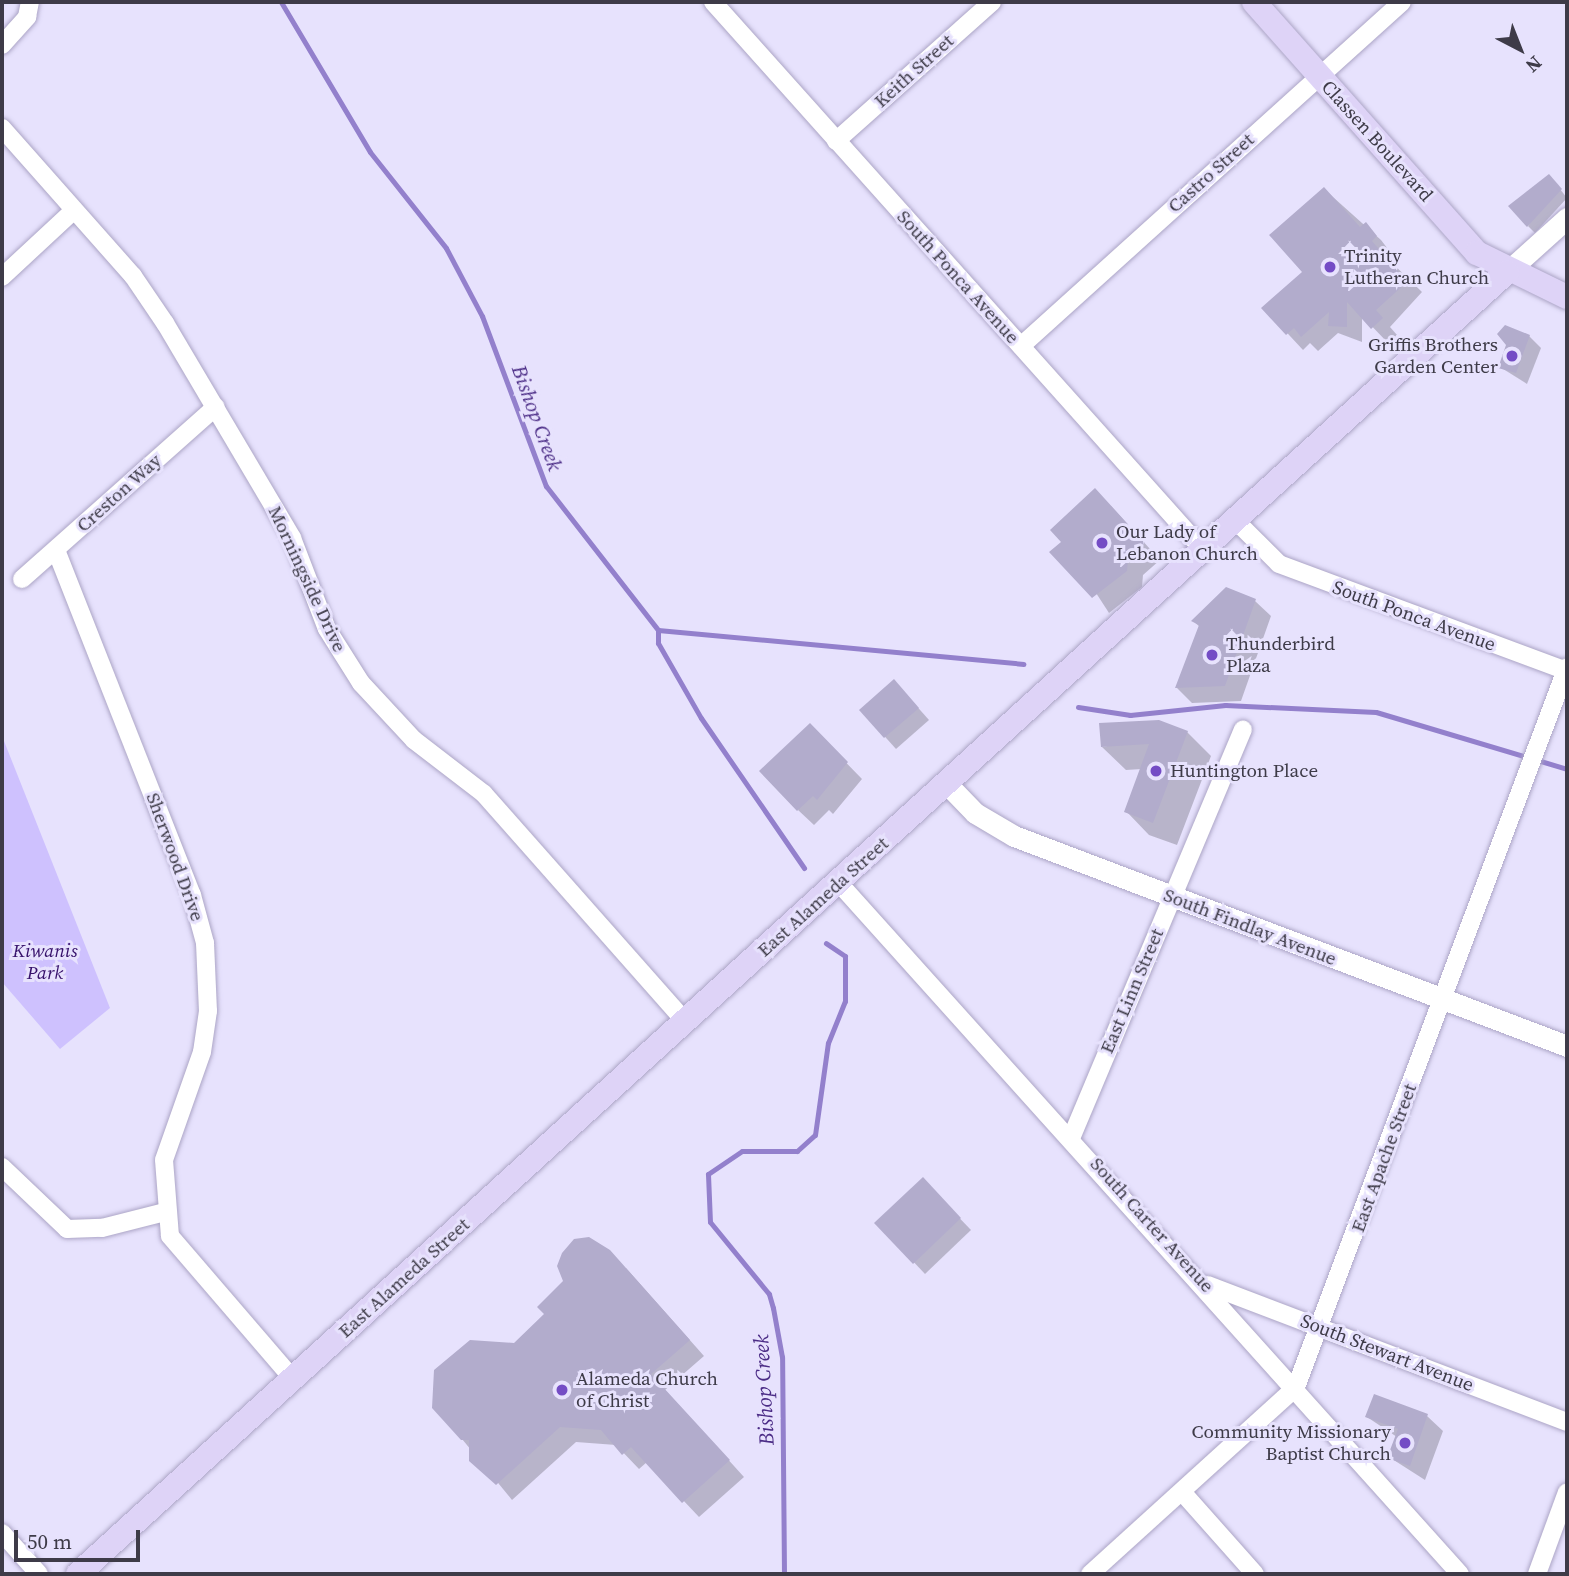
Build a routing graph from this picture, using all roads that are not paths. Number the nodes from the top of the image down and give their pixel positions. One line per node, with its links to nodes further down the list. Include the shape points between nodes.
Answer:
1 (30, 2): 6 (street, via 27,17)
2 (713, 2): 9 (street, South Ponca Avenue)
3 (992, 2): 9 (street, Keith Street)
4 (1254, 2): 7 (main road, Classen Boulevard)
5 (1402, 2): 7 (street, Castro Street)
6 (2, 45)
7 (1320, 76): 12 (main road, Classen Boulevard, via 1476,253); 15 (street, Castro Street)
8 (2, 128): 10 (street, Morningside Drive)
9 (836, 141): 15 (street, South Ponca Avenue)
10 (74, 211): 13 (street); 16 (street, Morningside Drive, via 133,276)
11 (1567, 218): 12 (street, East Alameda Street)
12 (1507, 272): 14 (main road, Classen Boulevard); 17 (main road, East Alameda Street)
13 (2, 277)
14 (1567, 297)
15 (1021, 346): 19 (street, South Ponca Avenue)
16 (216, 407): 18 (street, Creston Way); 27 (street, Morningside Drive, via 292,538 327,629 361,683 414,740 484,794)
17 (1237, 522): 19 (main road, East Alameda Street); 21 (street, South Ponca Avenue, via 1279,565)
18 (56, 551): 20 (street, Creston Way); 31 (street, Sherwood Drive, via 192,895 205,943 208,1011 202,1052 166,1152)
19 (1204, 551): 23 (main road, East Alameda Street)
20 (22, 579)
21 (1567, 670): 26 (street, East Apache Street)
22 (1243, 730): 25 (street, East Linn Street)
23 (947, 784): 24 (main road, East Alameda Street); 25 (street, South Findlay Avenue, via 975,813 1014,836)
24 (838, 882): 27 (main road, East Alameda Street); 29 (street, South Carter Avenue)
25 (1170, 897): 26 (street, South Findlay Avenue); 29 (street, East Linn Street)
26 (1443, 1000): 28 (street, South Findlay Avenue); 33 (street, East Apache Street)
27 (686, 1022): 34 (main road, East Alameda Street)
28 (1567, 1046)
29 (1072, 1136): 32 (street, South Carter Avenue)
30 (2, 1167): 31 (street, via 67,1229 103,1228)
31 (165, 1212): 34 (street, Sherwood Drive, via 183,1258)
32 (1206, 1284): 33 (street, South Stewart Avenue); 35 (street, South Carter Avenue)
33 (1322, 1328): 35 (street, East Apache Street); 36 (street, South Stewart Avenue)
34 (292, 1379): 41 (main road, East Alameda Street)
35 (1296, 1387): 38 (street, East Apache Street); 44 (street, South Carter Avenue)
36 (1567, 1422)
37 (1567, 1492): 45 (street)
38 (1183, 1493): 42 (street, East Apache Street); 43 (street)
39 (2, 1533): 40 (street)
40 (39, 1574)
41 (78, 1574)
42 (1090, 1574)
43 (1255, 1574)
44 (1460, 1574)
45 (1537, 1574)

